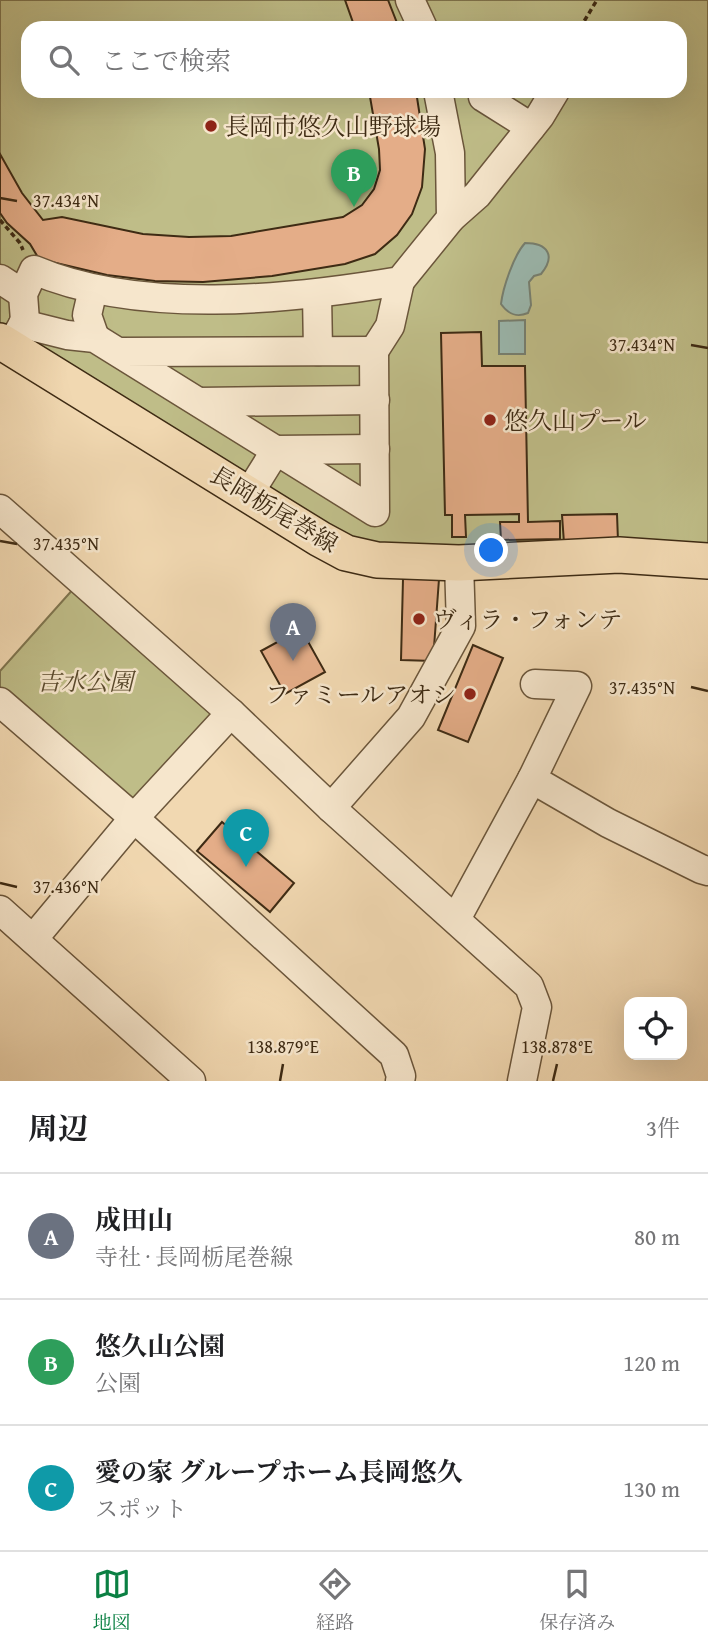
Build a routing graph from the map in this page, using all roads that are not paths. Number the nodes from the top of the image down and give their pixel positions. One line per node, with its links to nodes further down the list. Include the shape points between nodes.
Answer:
1 (410, 0): 2 (street)
2 (420, 21)
3 (439, 98): 7 (street, via 450,153)
4 (485, 98): 6 (street)
5 (550, 98): 6 (street)
6 (531, 127): 7 (street, via 477,195)
7 (450, 218): 9 (street)
8 (19, 281): 10 (street, via 60,280); 12 (street, via 26,321)
9 (400, 281): 11 (street); 15 (street, via 390,326)
10 (93, 289): 11 (street, via 198,299); 13 (street, via 87,315)
11 (317, 294): 14 (street)
12 (11, 337): 13 (street); 21 (main road, 長岡栃尾巻線)
13 (95, 338): 16 (street)
14 (318, 351): 15 (street); 16 (street)
15 (374, 351): 17 (street)
16 (120, 352): 18 (street)
17 (374, 400): 18 (street); 19 (street)
18 (200, 402): 20 (street)
19 (375, 449): 20 (street); 20 (street, via 375,512)
20 (276, 450): 21 (street)
21 (248, 495): 24 (main road, 長岡栃尾巻線, via 346,553 377,560)
22 (0, 509): 27 (street)
23 (708, 561): 24 (main road, 長岡栃尾巻線, via 619,555)
24 (459, 563): 29 (street, via 461,626 411,717)
25 (535, 684): 28 (street, via 577,686)
26 (0, 702): 30 (street)
27 (231, 713): 29 (street); 30 (street)
28 (532, 779): 31 (street, via 608,824); 33 (street)
29 (331, 808): 33 (street)
30 (134, 818): 34 (street); 36 (street, via 394,1055)
31 (708, 871)
32 (0, 910): 34 (street)
33 (456, 919): 37 (street, via 529,986 537,1007)
34 (33, 939): 35 (street)
35 (191, 1081)
36 (400, 1081)
37 (522, 1081)

